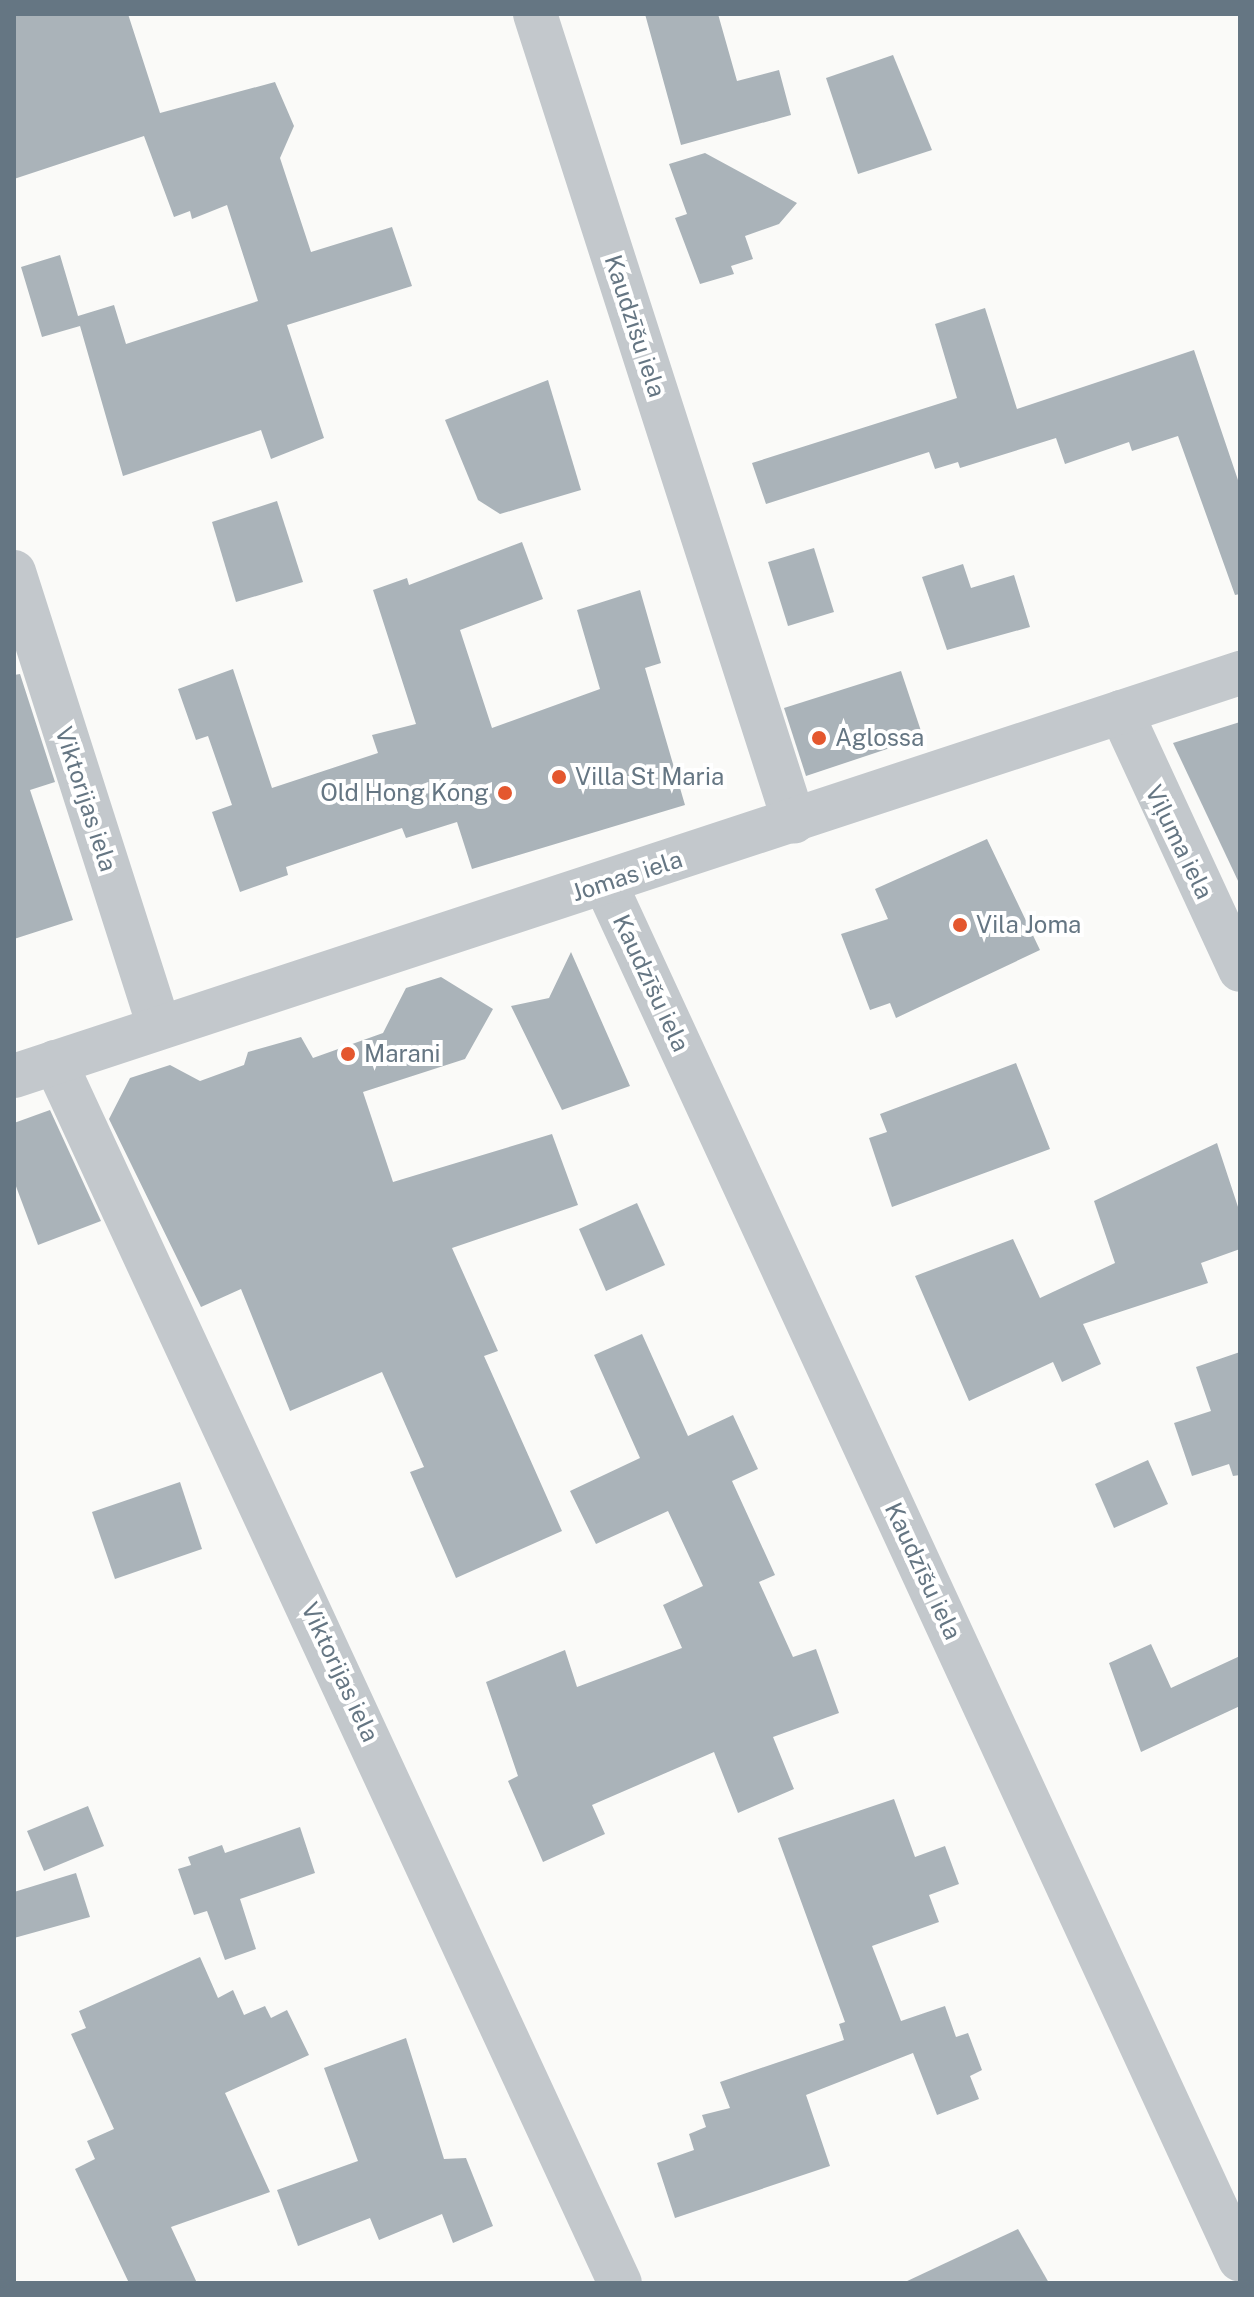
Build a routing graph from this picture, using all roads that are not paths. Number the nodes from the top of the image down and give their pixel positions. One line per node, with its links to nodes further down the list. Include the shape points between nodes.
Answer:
1 (535, 14): 5 (street, Kaudzīšu iela)
2 (14, 572): 8 (street, Viktorijas iela)
3 (1240, 673): 4 (street, Jomas iela)
4 (1121, 712): 5 (street, Jomas iela); 7 (street, Viļuma iela)
5 (794, 821): 6 (street, Jomas iela)
6 (605, 883): 8 (street, Jomas iela); 11 (street, Kaudzīšu iela)
7 (1240, 970)
8 (159, 1026): 9 (street, Jomas iela)
9 (55, 1062): 10 (street, Jomas iela); 12 (street, Viktorijas iela, via 129,1211)
10 (14, 1076)
11 (1240, 2260)
12 (620, 2283)

